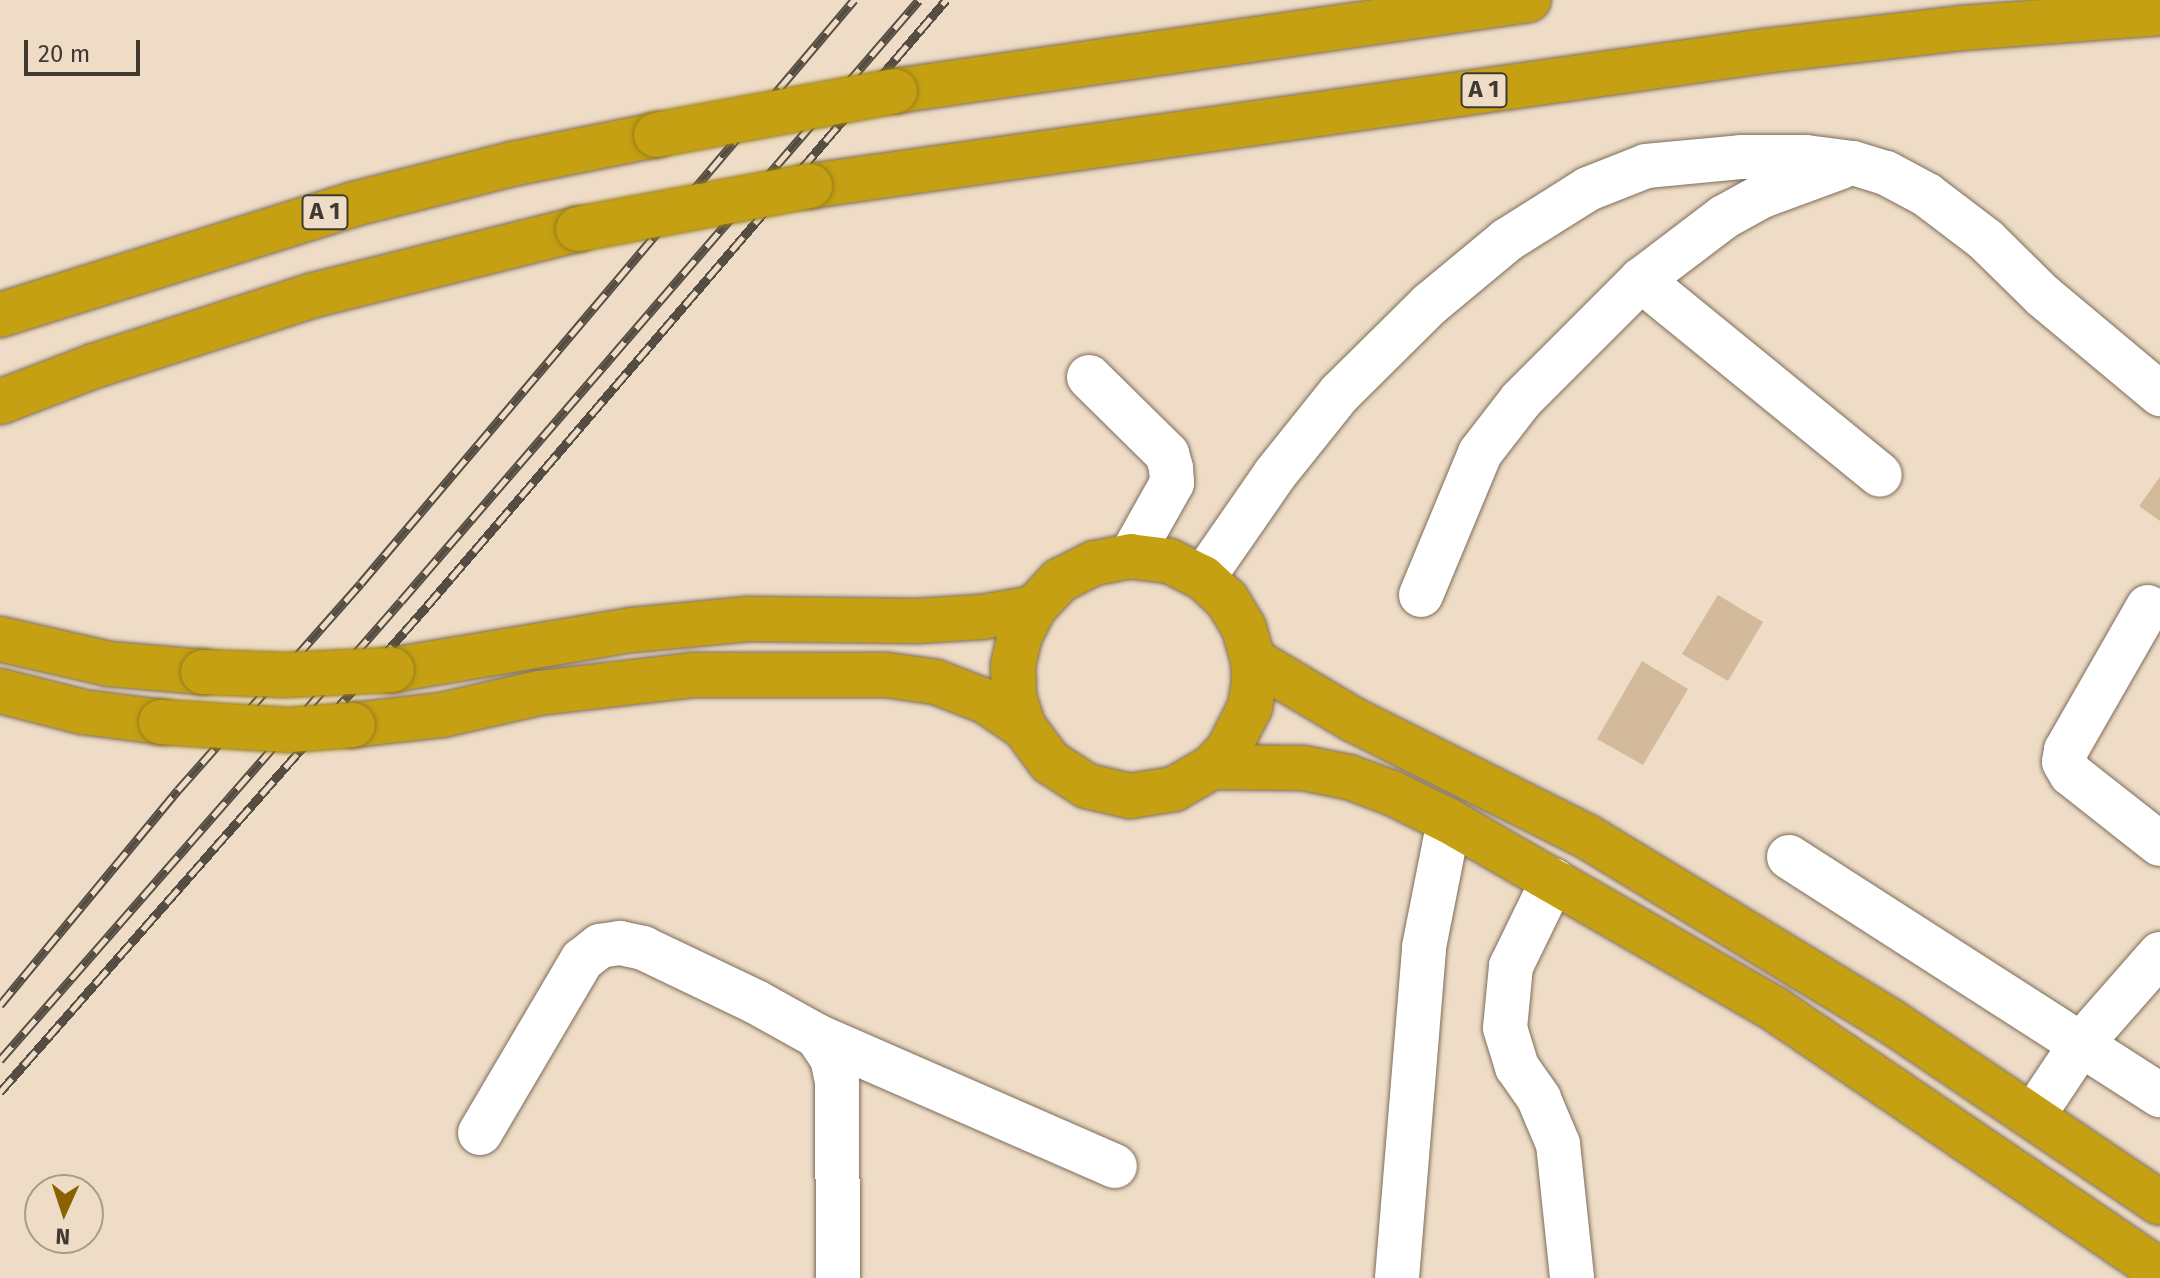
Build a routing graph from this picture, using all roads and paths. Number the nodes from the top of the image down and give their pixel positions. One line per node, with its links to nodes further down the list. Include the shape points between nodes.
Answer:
1 (1528, 0): 5 (highway, A 1, bridge, via 895,91 512,164 354,204)
2 (2160, 13): 8 (highway, A 1, bridge, via 1764,51 810,186 578,229 314,295)
3 (1853, 163): 4 (street, via 1762,196 1724,217); 7 (street, via 1927,195 1986,240 2043,296); 11 (street, via 1741,157 1646,166 1588,189 1507,240 1430,304 1340,393 1275,474)
4 (1641, 280): 9 (street); 12 (street, via 1521,400 1480,453)
5 (0, 315)
6 (1089, 377): 10 (street, via 1167,454 1171,468 1172,483)
7 (2160, 394)
8 (0, 402)
9 (1880, 475)
10 (1131, 556): 11 (highway, via 1169,561); 14 (highway, via 1094,563 1060,580)
11 (1203, 578): 16 (highway, via 1227,600 1244,628)
12 (1421, 595)
13 (2148, 607): 21 (street, via 2064,762 2071,774)
14 (1034, 608): 15 (highway, bridge, via 917,621 748,619 632,630 392,670 284,675 109,664); 18 (highway, via 1013,666 1014,697)
15 (0, 639)
16 (1253, 660): 19 (highway, via 1250,707 1241,730); 28 (highway, via 1352,719 1586,836 1892,1022)
17 (0, 691): 18 (highway, bridge, via 83,712 289,730 442,715 611,683 823,672 936,682 985,701)
18 (1024, 727): 19 (highway, via 1050,762 1087,786 1130,796 1174,789)
19 (1212, 767): 20 (highway, via 1303,768 1349,777)
20 (1449, 821): 23 (highway); 34 (street, via 1424,947)
21 (2160, 844)
22 (1789, 857): 26 (street)
23 (1553, 880): 32 (highway, via 1776,1010); 35 (street, via 1511,966 1505,1028 1517,1067 1539,1099 1558,1144)
24 (2160, 954): 26 (street)
25 (817, 1036): 29 (street, via 643,948 600,946 582,960); 30 (street); 33 (street, via 832,1058 837,1082)
26 (2081, 1044): 27 (street); 28 (street)
27 (2160, 1095)
28 (2033, 1116): 31 (highway)
29 (480, 1133)
30 (1115, 1166)
31 (2160, 1203)
32 (2160, 1271)
33 (838, 1278)
34 (1397, 1278)
35 (1572, 1278)

